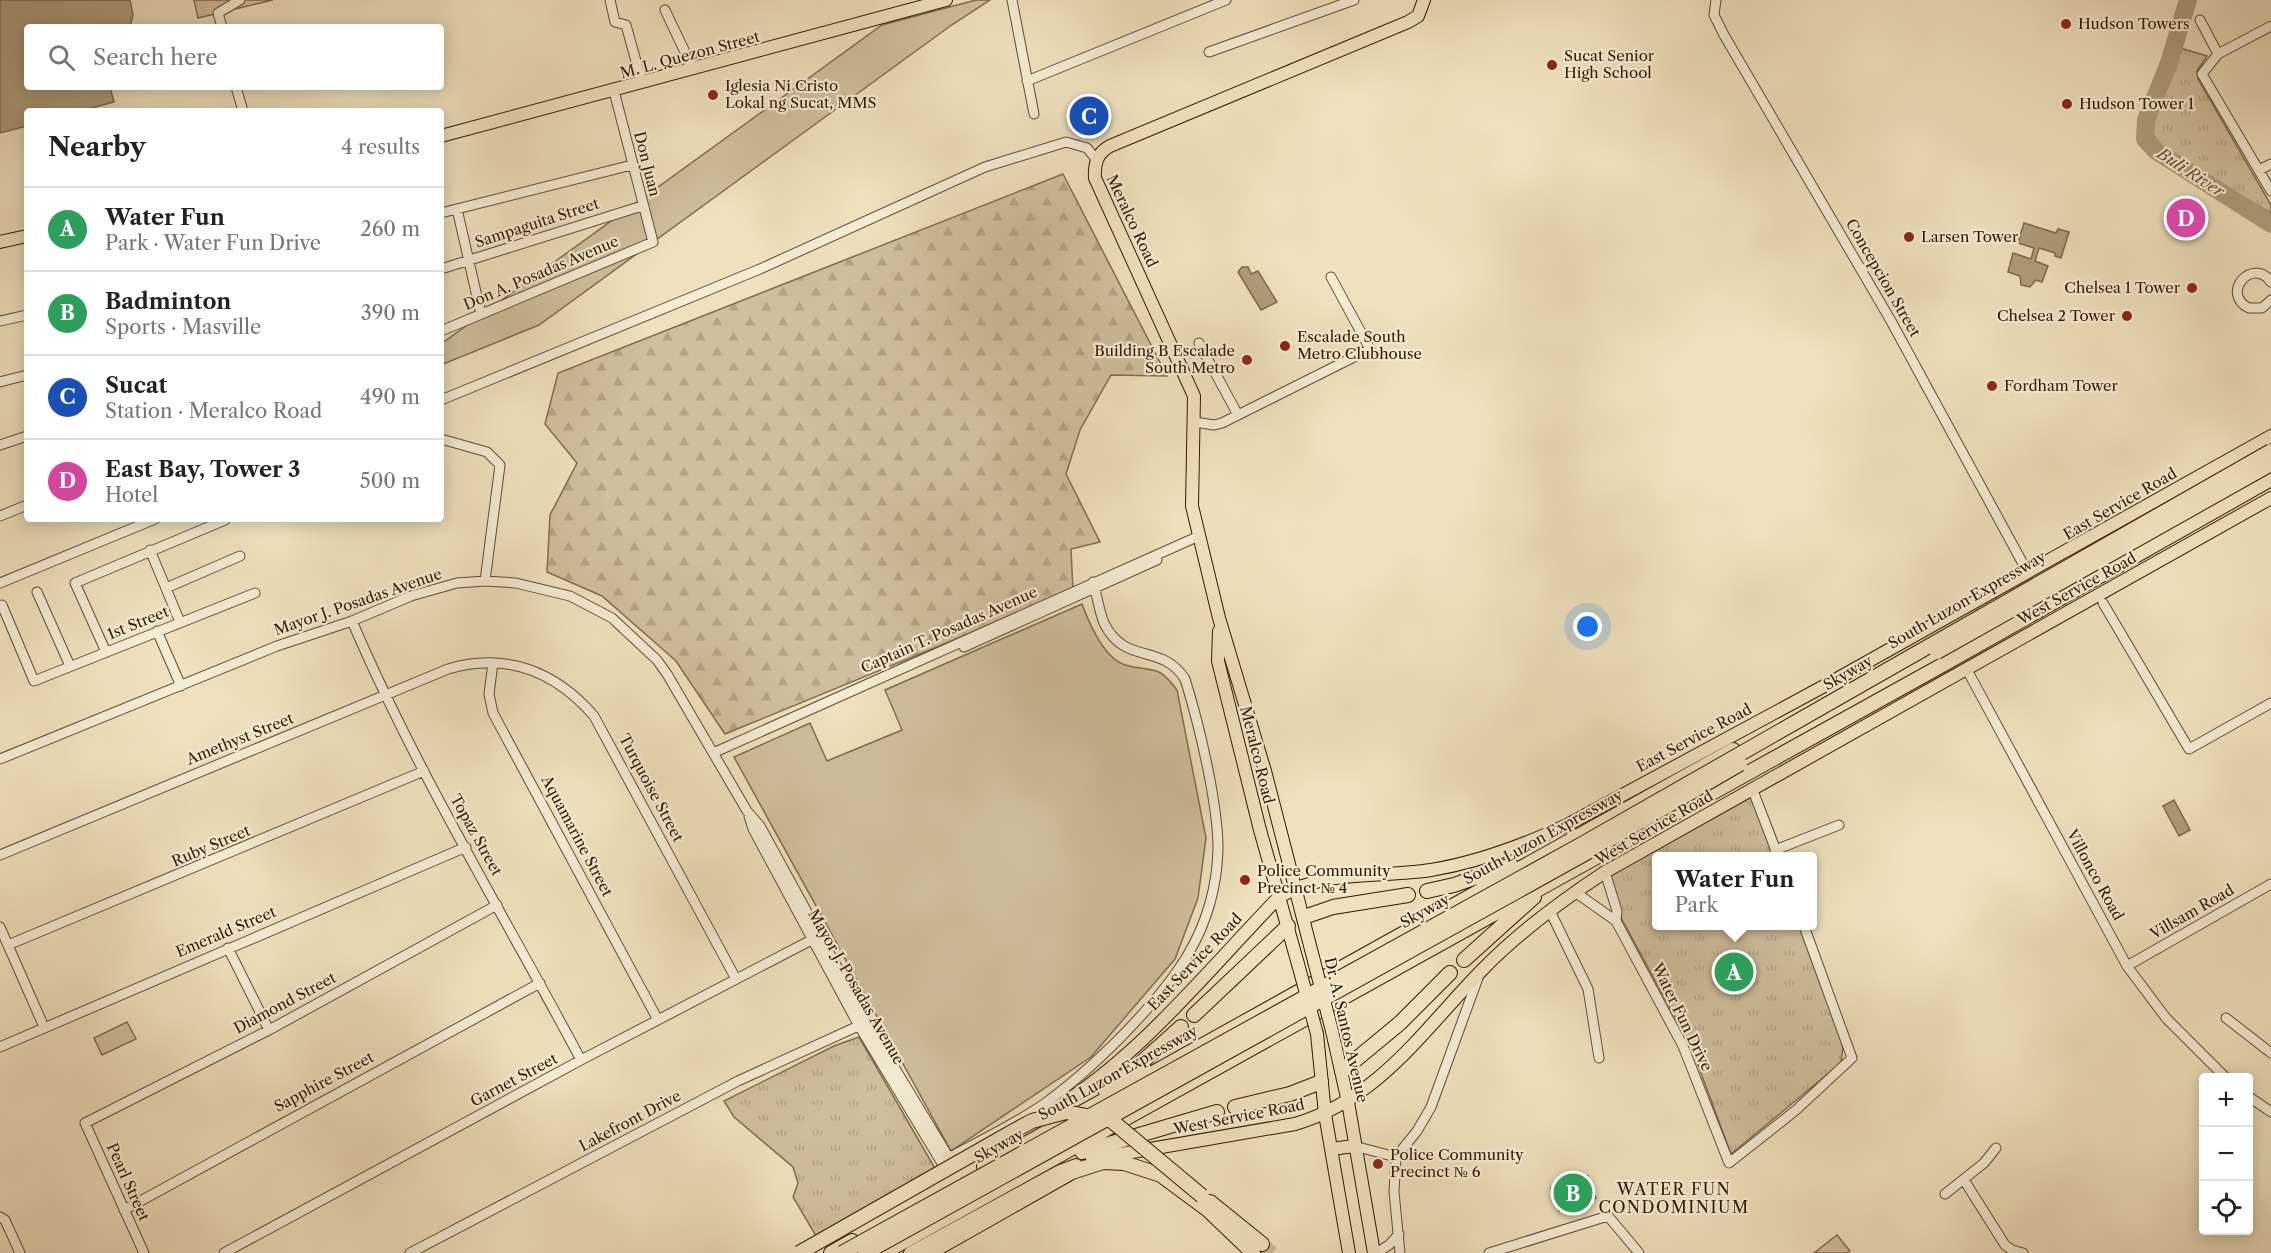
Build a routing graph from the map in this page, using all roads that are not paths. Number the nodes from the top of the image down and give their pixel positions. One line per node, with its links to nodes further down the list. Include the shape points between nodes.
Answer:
1 (240, 0): 11 (street, via 218,13)
2 (610, 0): 17 (street, via 615,22 626,25)
3 (946, 0): 15 (main road, M. L. Quezon Street)
4 (1012, 0): 16 (street)
5 (1226, 0): 16 (street)
6 (1354, 0): 13 (street)
7 (1425, 0): 23 (main road, Meralco Road, via 1418,16 1408,22 1150,128 1102,150)
8 (1716, 0): 65 (street, Concepcion Street, via 1714,15 1724,35 1891,321)
9 (665, 10): 15 (street)
10 (2200, 20): 14 (street)
11 (221, 24)
12 (2271, 26): 14 (street)
13 (1209, 52)
14 (2218, 54): 26 (street, via 2202,74)
15 (693, 69): 17 (main road, M. L. Quezon Street)
16 (1027, 81): 21 (street)
17 (642, 83): 19 (main road, M. L. Quezon Street)
18 (237, 90): 20 (street)
19 (614, 92): 22 (main road, M. L. Quezon Street); 25 (street, Don Juan)
20 (242, 108)
21 (1034, 114)
22 (444, 135)
23 (1096, 159): 47 (street, via 1087,148 1066,142 985,167 760,269); 49 (main road, Meralco Road, via 1095,178 1190,384)
24 (2271, 164): 26 (street)
25 (632, 165): 28 (street, Don Juan); 29 (street)
26 (2259, 170): 27 (street)
27 (2271, 191)
28 (642, 206): 33 (street, Don Juan); 34 (street, Sampaguita Street)
29 (457, 209): 30 (street); 34 (street)
30 (444, 212)
31 (24, 237): 32 (main road)
32 (0, 242)
33 (653, 242): 40 (street, Don A. Posadas Avenue)
34 (469, 260): 35 (street, Sampaguita Street); 40 (street)
35 (444, 268)
36 (1331, 277): 48 (street, via 1370,349)
37 (2271, 282): 39 (street, via 2264,275 2253,273 2238,284 2241,302 2249,308)
38 (2271, 300): 39 (street)
39 (2266, 308)
40 (481, 314): 43 (street, Don A. Posadas Avenue)
41 (24, 316): 42 (street)
42 (0, 321)
43 (444, 330)
44 (1199, 343): 48 (street)
45 (24, 376): 46 (street)
46 (0, 382)
47 (444, 399)
48 (1238, 415): 49 (street, via 1214,425)
49 (1195, 422): 62 (main road, Meralco Road, via 1192,498)
50 (2271, 436): 65 (main road, East Service Road)
51 (24, 437): 53 (street)
52 (444, 440): 66 (street, via 487,452 500,465)
53 (0, 445)
54 (2271, 450): 90 (highway, South Luzon Expressway); 161 (highway, Skyway, bridge, via 1584,843)
55 (2271, 464): 162 (highway, Skyway, bridge, via 1588,852)
56 (2271, 479): 95 (highway)
57 (2271, 498): 81 (main road, West Service Road)
58 (24, 506): 59 (street)
59 (0, 516)
60 (148, 522): 67 (street)
61 (220, 522): 63 (street)
62 (1200, 538): 68 (street, Captain T. Posadas Avenue); 74 (main road, Meralco Road)
63 (150, 550): 69 (street); 78 (street, via 75,583)
64 (240, 556): 69 (street)
65 (2028, 573): 98 (main road, East Service Road, via 1533,840 1440,868 1335,878)
66 (485, 581): 75 (street, Mayor J. Posadas Avenue, via 433,589); 85 (street, Mayor J. Posadas Avenue, via 516,583 570,596 612,618 657,660)
67 (0, 583)
68 (1094, 586): 85 (street, Captain T. Posadas Avenue); 145 (street, via 1104,622 1115,639 1128,650 1172,663 1185,679 1216,825 1216,868 1206,913 1190,953 1174,979 1095,1062 1043,1104)
69 (166, 588): 76 (street)
70 (37, 591): 80 (street)
71 (255, 592): 76 (street, 1st Street)
72 (2103, 603): 84 (street, via 2189,749)
73 (2, 605): 80 (street, 1st Street, via 34,681)
74 (1219, 618): 98 (main road, Meralco Road); 102 (main road, Meralco Road, via 1218,661)
75 (352, 621): 82 (street, Mayor J. Posadas Avenue, via 277,646); 83 (street, Topaz Street)
76 (180, 622): 77 (street, 1st Street)
77 (157, 631): 78 (street, 1st Street); 82 (street)
78 (106, 652): 80 (street, 1st Street)
79 (493, 663): 83 (street, Amethyst Street, via 472,662 448,669); 117 (street, Turquoise Street, via 536,670 582,702 594,716); 121 (street, Aquamarine Street, via 489,694 493,713)
80 (70, 666)
81 (1966, 668): 88 (main road, West Service Road); 114 (street, Villonco Road)
82 (182, 686): 86 (street, Mayor J. Posadas Avenue)
83 (385, 695): 87 (street, Topaz Street); 94 (street, Amethyst Street)
84 (2271, 703)
85 (714, 756): 110 (street, Mayor J. Posadas Avenue)
86 (0, 759)
87 (424, 771): 91 (street, Topaz Street); 111 (street, Ruby Street)
88 (1752, 788): 92 (street); 96 (main road, West Service Road)
89 (1839, 825): 93 (street)
90 (1580, 836): 99 (highway, via 1497,871); 140 (highway, South Luzon Expressway)
91 (466, 848): 103 (street, Topaz Street); 112 (street, Emerald Street)
92 (1777, 852)
93 (1779, 852)
94 (0, 855)
95 (1596, 857): 113 (highway, via 1535,896); 146 (highway)
96 (1605, 872): 100 (main road, West Service Road); 106 (street, Water Fun Drive, via 1617,910)
97 (2271, 884): 114 (street, Villsam Road)
98 (1296, 887): 102 (main road, East Service Road); 105 (main road, Dr. A. Santos Avenue)
99 (1427, 891)
100 (1575, 892): 104 (main road, West Service Road); 106 (street, Water Fun Drive)
101 (1408, 895): 105 (highway, via 1333,907)
102 (1279, 897): 107 (main road, Dr. A. Santos Avenue); 145 (main road, East Service Road, via 1170,1011 1085,1090 973,1157)
103 (497, 905): 118 (street, Topaz Street); 125 (street, Diamond Street)
104 (1550, 911): 115 (main road, West Service Road); 128 (street, via 1588,988)
105 (1304, 917): 107 (main road); 130 (main road, Dr. A. Santos Avenue, bridge)
106 (1616, 921): 109 (street, Water Fun Drive, via 1683,1046 1730,1163 1852,1058)
107 (1287, 926): 119 (highway); 132 (main road, Dr. A. Santos Avenue, bridge, via 1317,1034)
108 (0, 927): 111 (street)
109 (1805, 930)
110 (815, 938): 117 (street, Garnet Street); 122 (street, Mayor J. Posadas Avenue)
111 (8, 945): 123 (street)
112 (228, 948): 123 (street, Emerald Street); 125 (street)
113 (1464, 960)
114 (2127, 966): 131 (street, Villonco Road, via 2166,1018)
115 (1484, 968): 134 (main road, West Service Road, via 1405,1056); 144 (street, via 1431,1107)
116 (1450, 973): 130 (highway, via 1400,1023)
117 (736, 979): 121 (street, Garnet Street)
118 (540, 983): 129 (street, Topaz Street); 149 (street, Sapphire Street)
119 (1194, 1015)
120 (2226, 1018): 127 (street)
121 (658, 1020): 129 (street, Garnet Street)
122 (863, 1024): 145 (street, Mayor J. Posadas Avenue); 157 (street, Lakefront Drive, via 738,1081)
123 (44, 1027): 126 (street, Emerald Street)
124 (1181, 1027): 140 (highway, via 1132,1071)
125 (269, 1030): 139 (street, Diamond Street)
126 (0, 1047)
127 (2271, 1053)
128 (1599, 1058)
129 (581, 1060): 156 (street, Garnet Street)
130 (1342, 1071): 132 (main road); 134 (main road, Dr. A. Santos Avenue)
131 (2222, 1073)
132 (1321, 1082): 135 (highway); 138 (main road, Dr. A. Santos Avenue)
133 (2253, 1099): 137 (street)
134 (1348, 1102): 138 (main road, West Service Road); 141 (main road, Dr. A. Santos Avenue)
135 (1235, 1107)
136 (1217, 1112): 146 (highway, via 1093,1147)
137 (2271, 1112)
138 (1325, 1114): 143 (main road, Dr. A. Santos Avenue); 164 (main road, West Service Road, via 1264,1131 1094,1159 1060,1171)
139 (85, 1123): 149 (street, Pearl Street)
140 (1050, 1130): 160 (highway, South Luzon Expressway)
141 (1354, 1146): 143 (main road); 144 (street); 167 (main road, Dr. A. Santos Avenue)
142 (1996, 1148): 147 (street)
143 (1331, 1149): 166 (main road, Dr. A. Santos Avenue)
144 (1396, 1157): 151 (street, via 1394,1192)
145 (948, 1165): 159 (main road, East Service Road)
146 (1017, 1180): 163 (highway)
147 (1964, 1180): 148 (street); 171 (street, via 2006,1245)
148 (1945, 1194)
149 (124, 1210): 155 (street, Pearl Street)
150 (0, 1217): 154 (street)
151 (1399, 1234): 167 (street); 168 (street)
152 (1258, 1248): 158 (highway, bridge, via 1112,1121 1066,1112 1032,1121); 165 (highway, via 1161,1175 1124,1163 1103,1162 1072,1172)
153 (1523, 1248): 169 (street); 170 (street, via 1608,1216)
154 (20, 1253)
155 (144, 1253)
156 (224, 1253)
157 (410, 1253)
158 (799, 1253)
159 (810, 1253)
160 (831, 1253)
161 (842, 1253)
162 (865, 1253)
163 (884, 1253)
164 (910, 1253)
165 (929, 1253)
166 (1349, 1253)
167 (1375, 1253)
168 (1400, 1253)
169 (1489, 1253)
170 (1639, 1253)
171 (2023, 1253)

